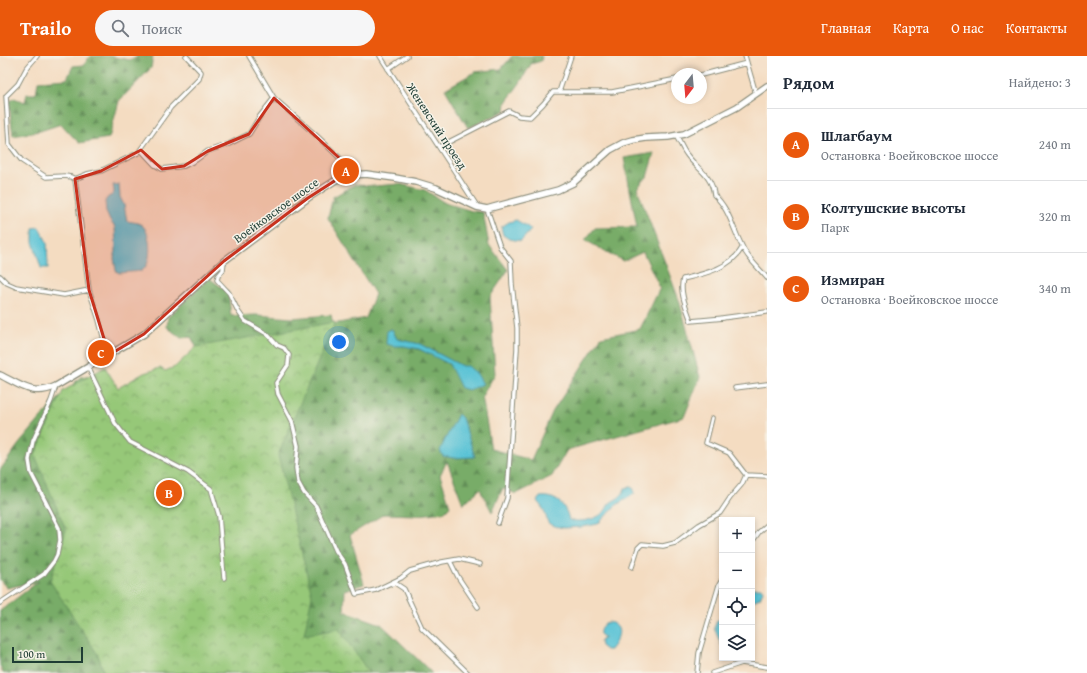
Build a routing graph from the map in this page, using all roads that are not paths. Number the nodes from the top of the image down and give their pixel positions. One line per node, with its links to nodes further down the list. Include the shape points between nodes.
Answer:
1 (37, 56): 20 (street, via 18,84 6,96 9,144 22,161 46,177 65,176)
2 (186, 56): 18 (street, via 201,72 199,79 171,107)
3 (249, 56): 15 (street)
4 (380, 56): 9 (street, Женевский проезд)
5 (408, 56): 9 (street)
6 (571, 56): 13 (street)
7 (745, 56): 8 (street)
8 (747, 63): 10 (street); 14 (street)
9 (388, 69): 17 (street, Женевский проезд)
10 (707, 73)
11 (671, 81): 13 (street, via 612,92)
12 (767, 86): 14 (street, Воейковское шоссе)
13 (559, 92): 17 (street, via 553,92 530,117 519,116 509,111)
14 (756, 94): 16 (street, Воейковское шоссе, via 720,117)
15 (274, 98): 18 (street, via 249,134 208,151 184,166 162,169); 19 (street, via 328,146 348,166)
16 (676, 136): 22 (street, Воейковское шоссе, via 623,143 610,150 573,182 558,190); 23 (street, via 686,154 711,182 714,194 726,211)
17 (439, 147): 21 (street, Женевский проезд)
18 (141, 150): 20 (street, via 101,171)
19 (352, 175): 21 (street, Воейковское шоссе, via 372,175 416,182 436,188); 24 (street, Воейковское шоссе, via 336,180 308,198)
20 (75, 179): 27 (street)
21 (477, 207): 22 (street, Воейковское шоссе)
22 (487, 209): 38 (street, via 500,247 511,261 517,328 507,498)
23 (742, 248): 26 (street); 28 (street, via 736,256 718,268 683,279 683,295 691,322)
24 (224, 261): 29 (street, Воейковское шоссе, via 144,334); 45 (street, via 223,270 217,280 229,293 238,311 245,321 267,334 289,355 288,365 276,383 297,441 298,482 316,506 336,552 345,564 356,594)
25 (0, 276): 27 (street, via 16,287 52,293)
26 (767, 278)
27 (89, 290): 29 (street)
28 (767, 312)
29 (108, 356): 30 (street, Воейковское шоссе)
30 (88, 367): 33 (street, Воейковское шоссе); 44 (street, via 115,424 130,442 188,472 211,489 219,516)
31 (0, 375): 33 (street, Воейковское шоссе, via 32,391 48,390)
32 (767, 384): 34 (street)
33 (56, 386): 47 (street, via 52,401 33,441 29,460 31,473 59,528 57,555 44,574)
34 (735, 388)
35 (712, 418): 36 (street, via 706,443 729,453)
36 (746, 475): 37 (street); 43 (street, via 720,514 675,542 663,546 642,544 638,548)
37 (767, 476)
38 (498, 523)
39 (767, 525): 40 (street)
40 (755, 538)
41 (450, 561): 42 (street, via 459,559); 45 (street, via 410,571); 48 (street)
42 (480, 564)
43 (632, 567)
44 (224, 578)
45 (391, 584): 50 (street, via 395,583 404,589 422,628)
46 (719, 585): 51 (street, via 699,653)
47 (0, 603)
48 (478, 607)
49 (767, 667): 52 (street, via 742,663)
50 (468, 673)
51 (697, 673)
52 (712, 673)

